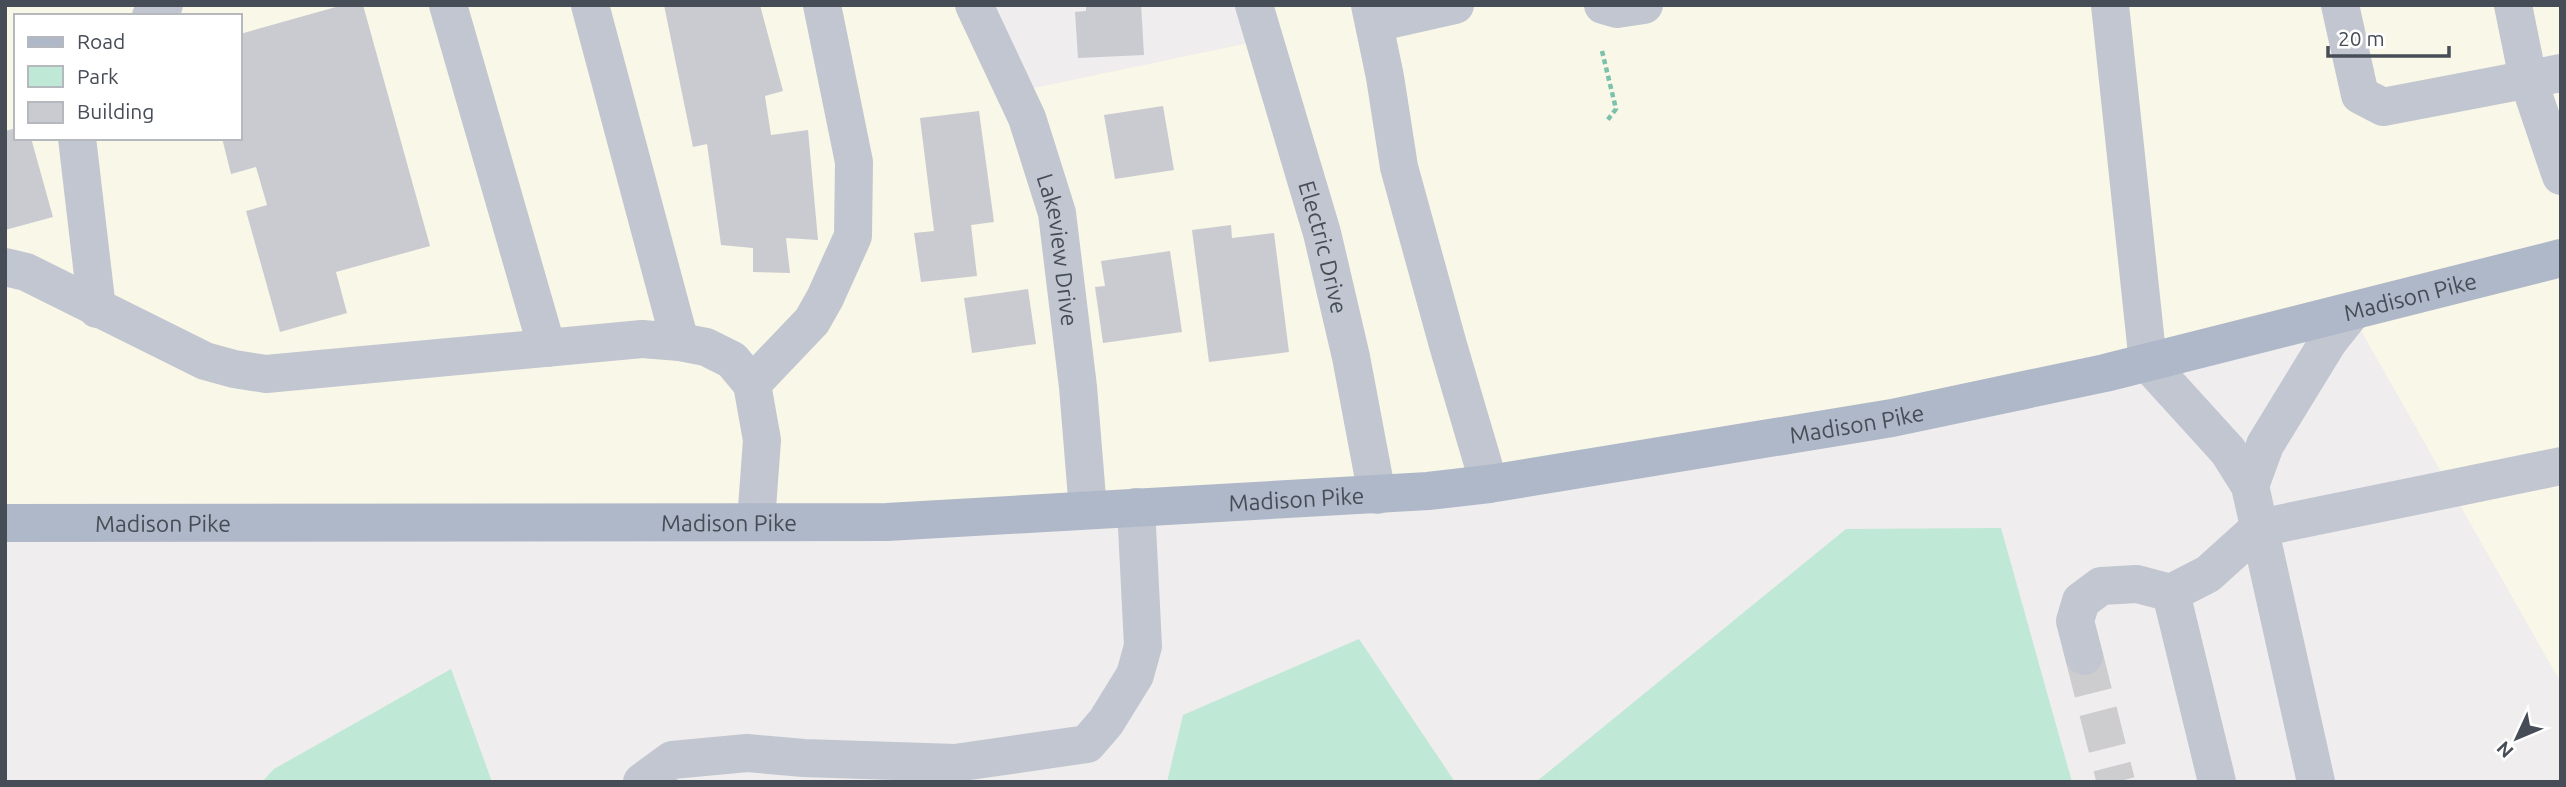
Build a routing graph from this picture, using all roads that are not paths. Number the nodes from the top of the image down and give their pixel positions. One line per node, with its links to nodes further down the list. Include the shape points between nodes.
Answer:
1 (448, 5): 21 (street)
2 (590, 5): 20 (street)
3 (821, 5): 23 (street, via 854,162 853,236 812,321)
4 (974, 5): 29 (street, Lakeview Drive, via 1027,118 1058,213)
5 (1254, 5): 27 (street, Electric Drive, via 1322,233)
6 (1455, 5): 12 (street)
7 (1603, 5): 8 (street, via 1617,9)
8 (1644, 5)
9 (2110, 5): 22 (street)
10 (2340, 5): 13 (street, via 2360,95 2383,107)
11 (2513, 5): 13 (street)
12 (1373, 14): 25 (street, via 1399,167)
13 (2544, 76): 15 (street)
14 (78, 140): 18 (street)
15 (2561, 176)
16 (2561, 258): 19 (main road, Madison Pike)
17 (5, 267): 18 (street, via 26,272)
18 (97, 309): 21 (street, via 205,361 266,373)
19 (2351, 313): 22 (main road, Madison Pike); 26 (street, via 2265,445)
20 (680, 342): 21 (street, via 642,340); 23 (street, via 706,347 732,360)
21 (548, 348)
22 (2148, 363): 25 (main road, Madison Pike, via 1892,418); 26 (street, via 2228,452)
23 (752, 384): 30 (street, via 762,440)
24 (2561, 466): 32 (street)
25 (1489, 484): 27 (main road, Madison Pike)
26 (2250, 486): 32 (street)
27 (1377, 495): 28 (main road, Madison Pike)
28 (1136, 507): 29 (main road, Madison Pike); 35 (street, via 1143,646 1135,675 1106,722 1087,744)
29 (1088, 510): 30 (main road, Madison Pike, via 887,522)
30 (756, 522): 31 (main road, Madison Pike)
31 (5, 523)
32 (2259, 528): 33 (street, via 2208,574); 38 (street)
33 (2171, 593): 34 (street, via 2137,584 2101,586 2081,601 2075,621); 37 (street)
34 (2084, 656)
35 (956, 772): 36 (street, via 747,752 672,760)
36 (642, 782)
37 (2217, 782)
38 (2316, 782)

